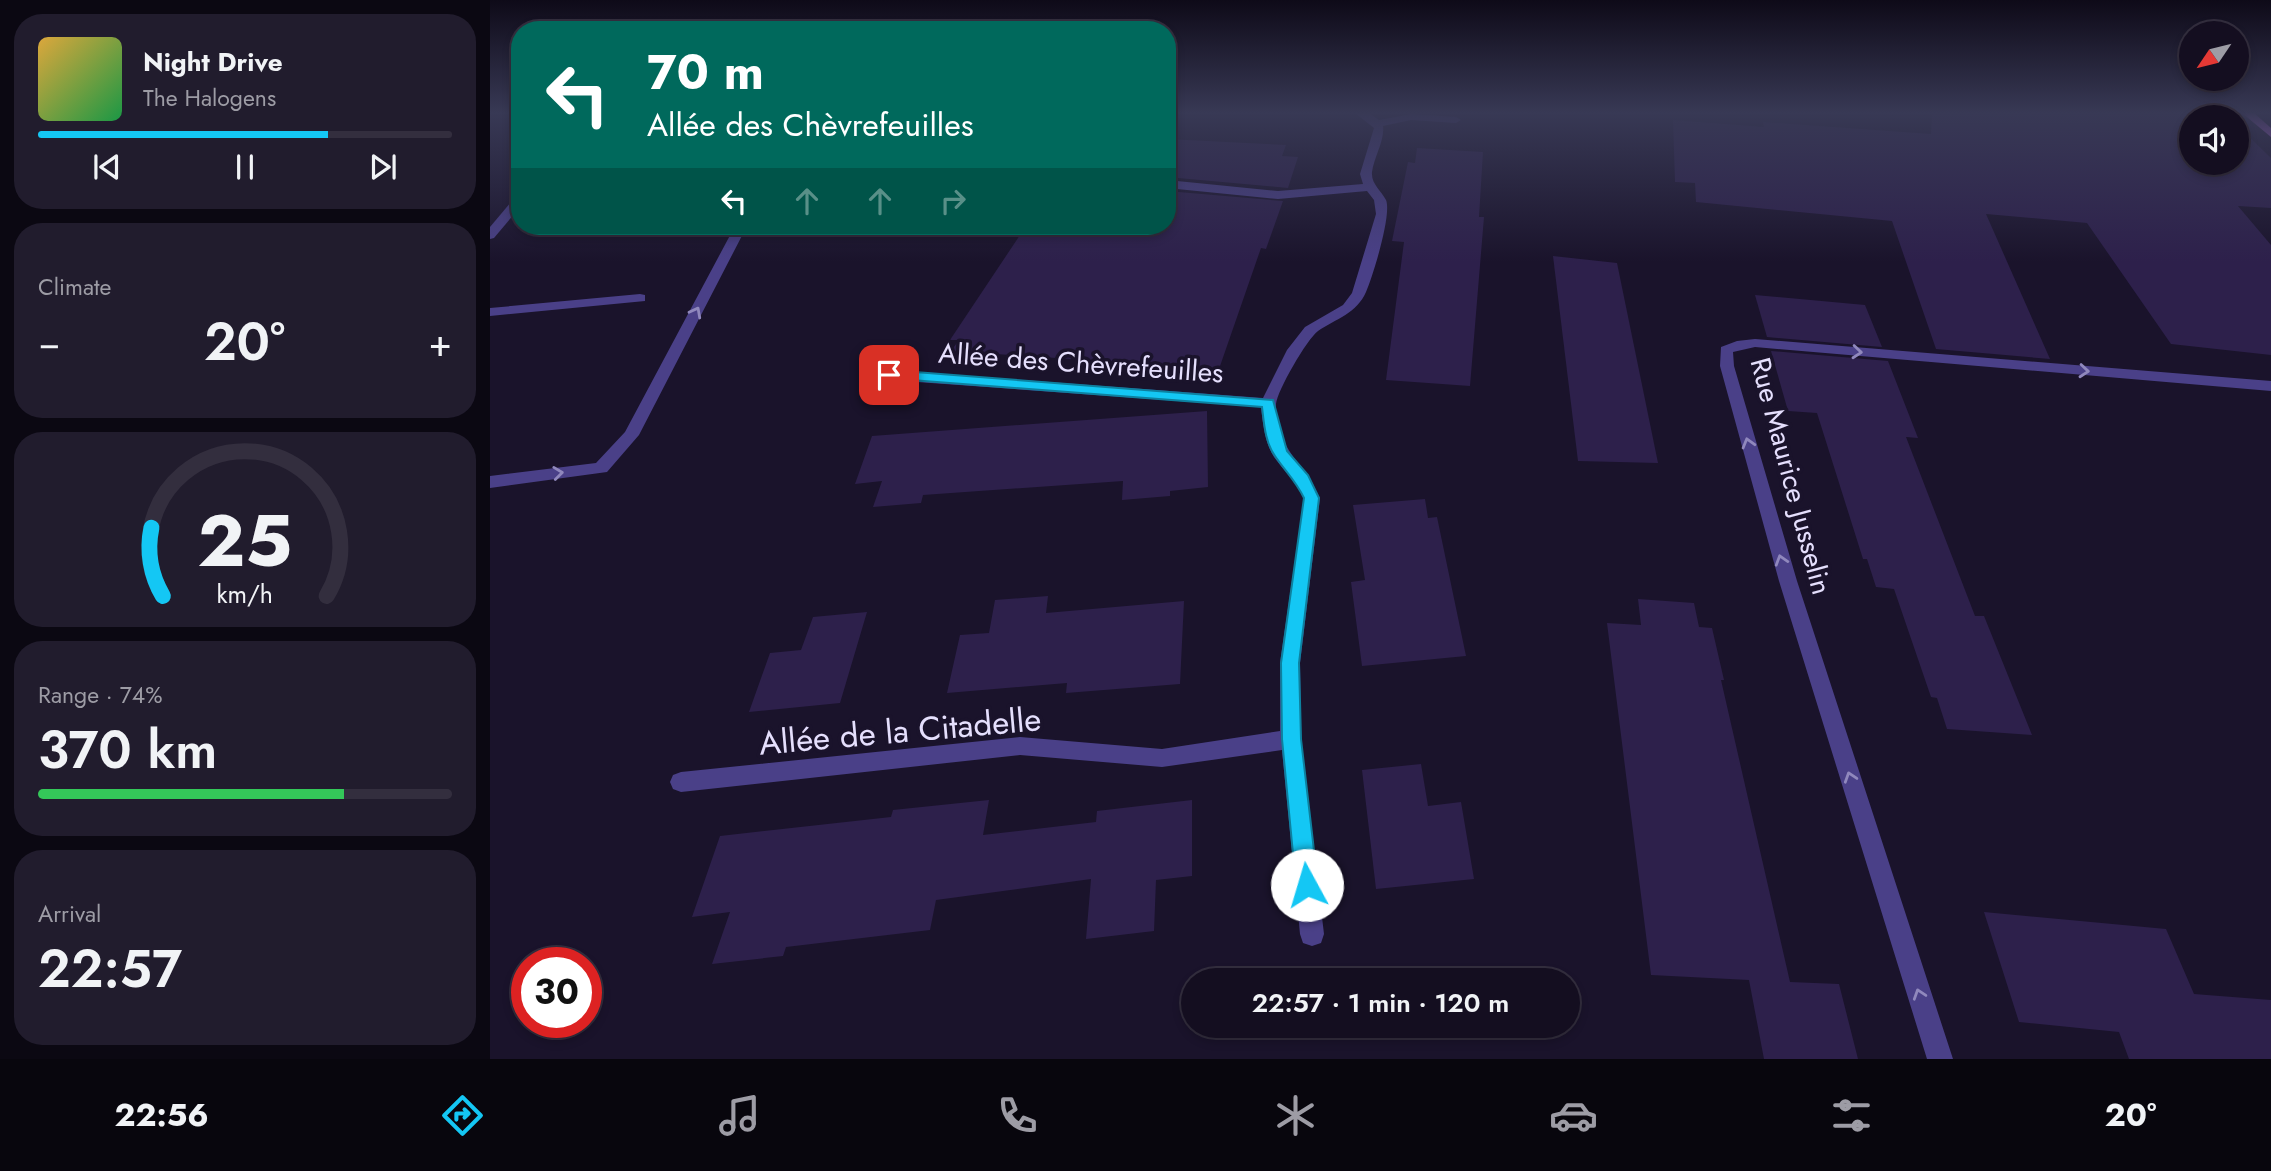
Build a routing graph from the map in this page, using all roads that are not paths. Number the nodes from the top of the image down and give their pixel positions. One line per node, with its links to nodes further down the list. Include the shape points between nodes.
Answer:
1 (1370, 162): 3 (street, via 1366,174)
2 (1176, 185): 3 (street, via 1278,195)
3 (1370, 187): 11 (street, via 1380,200 1382,214 1359,293 1348,308 1310,330 1294,349)
4 (511, 210): 6 (street)
5 (736, 235): 12 (street, one-way to 5, via 601,468 631,435)
6 (490, 236)
7 (640, 298): 8 (street)
8 (490, 312)
9 (889, 375): 11 (street, Allée des Chèvrefeuilles)
10 (2271, 386): 16 (street, Rue Maurice Jusselin, one-way to 10, via 1788,581 1726,351 1755,343)
11 (1268, 403): 13 (street, via 1280,453 1303,479 1312,498 1290,663)
12 (490, 482)
13 (1291, 739): 14 (street, Allée de la Citadelle, via 1162,758 1020,746); 15 (street)
14 (681, 782)
15 (1312, 934)
16 (1940, 1059)

